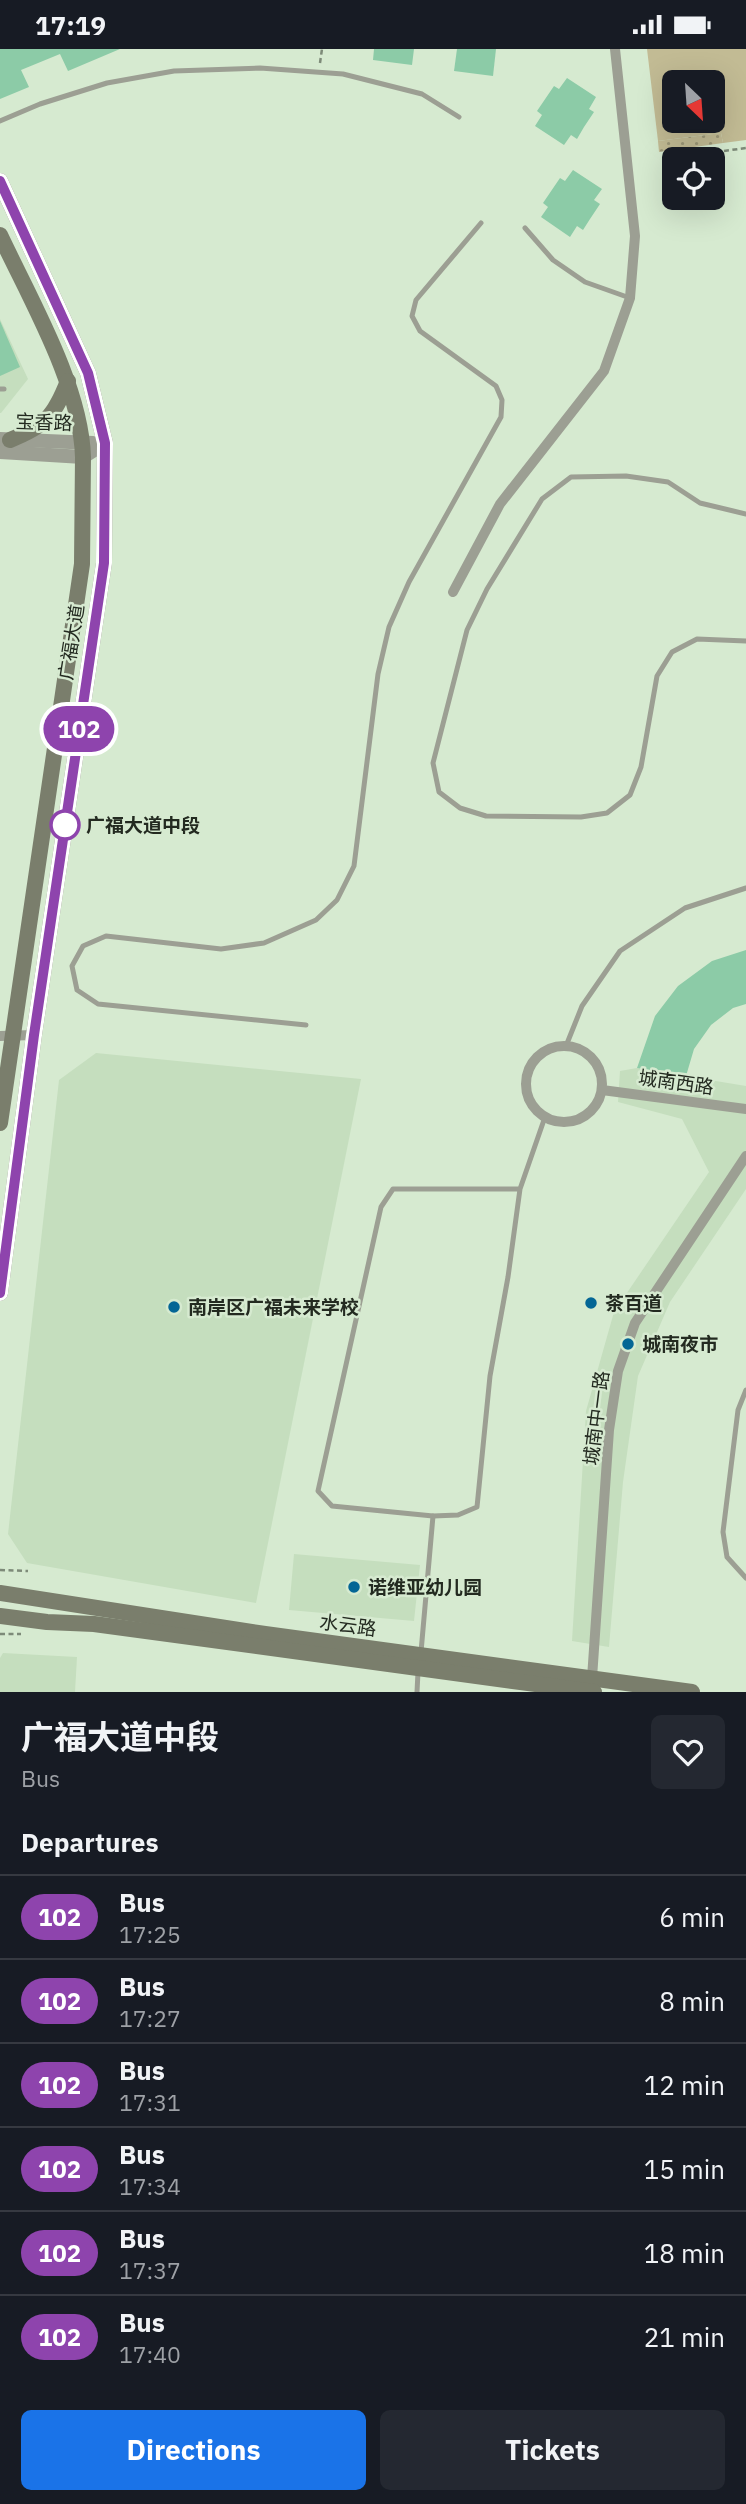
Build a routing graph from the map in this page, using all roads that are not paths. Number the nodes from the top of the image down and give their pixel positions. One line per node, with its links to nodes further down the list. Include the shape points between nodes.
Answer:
1 (615, 49): 8 (street, via 635,236)
2 (459, 117): 3 (lane, via 422,94 343,74 260,68 174,71 107,83)
3 (0, 121)
4 (0, 181): 10 (main road, 广福大道, via 88,373)
5 (481, 223): 17 (lane, via 416,300 412,316 420,331 496,386 502,400 501,417 409,582 389,627 378,674 354,866 337,900 317,920 264,943 221,949 106,936 83,946 72,966 77,990 98,1005)
6 (525, 228): 8 (lane, via 552,260 585,282)
7 (0, 235): 9 (main road, 广福大道)
8 (630, 297): 14 (street, via 604,370 500,504)
9 (68, 381): 11 (main road, via 48,420); 12 (main road, 广福大道)
10 (105, 443): 12 (street, 宝香路); 18 (main road, 广福大道, via 104,563)
11 (3, 444): 12 (street, 宝香路)
12 (83, 449): 19 (main road, 广福大道, via 82,563)
13 (746, 514): 15 (lane, via 700,503 668,482 626,476 571,477 542,499 467,630 433,763 439,792 460,808 486,816 607,813 630,795 641,767 657,676 672,652 697,639)
14 (453, 592)
15 (746, 641)
16 (746, 888): 20 (lane, via 685,908 620,951 582,1006)
17 (306, 1025)
18 (34, 1035): 19 (street); 27 (main road, 广福大道)
19 (6, 1036): 24 (main road, 广福大道)
20 (566, 1046): 21 (street, via 590,1055 602,1077); 23 (street, via 542,1053 527,1073 528,1099)
21 (602, 1090): 22 (street, 城南西路); 23 (street, via 591,1111 580,1119 556,1122)
22 (746, 1109)
23 (544, 1117): 26 (lane)
24 (0, 1123)
25 (746, 1156): 34 (street, 城南中一路, via 635,1323 618,1371)
26 (520, 1189): 29 (lane, via 490,1376 477,1507 458,1515); 29 (lane, via 393,1189 381,1207 318,1491 332,1506)
27 (0, 1293)
28 (746, 1390): 30 (lane, via 738,1410 723,1532 727,1557)
29 (433, 1516): 33 (lane)
30 (746, 1578)
31 (0, 1593): 33 (main road, 水云路)
32 (0, 1616): 33 (main road, 水云路)
33 (419, 1662): 34 (main road, 水云路); 35 (lane)
34 (593, 1685): 36 (main road, 水云路)
35 (416, 1692)
36 (692, 1692)

